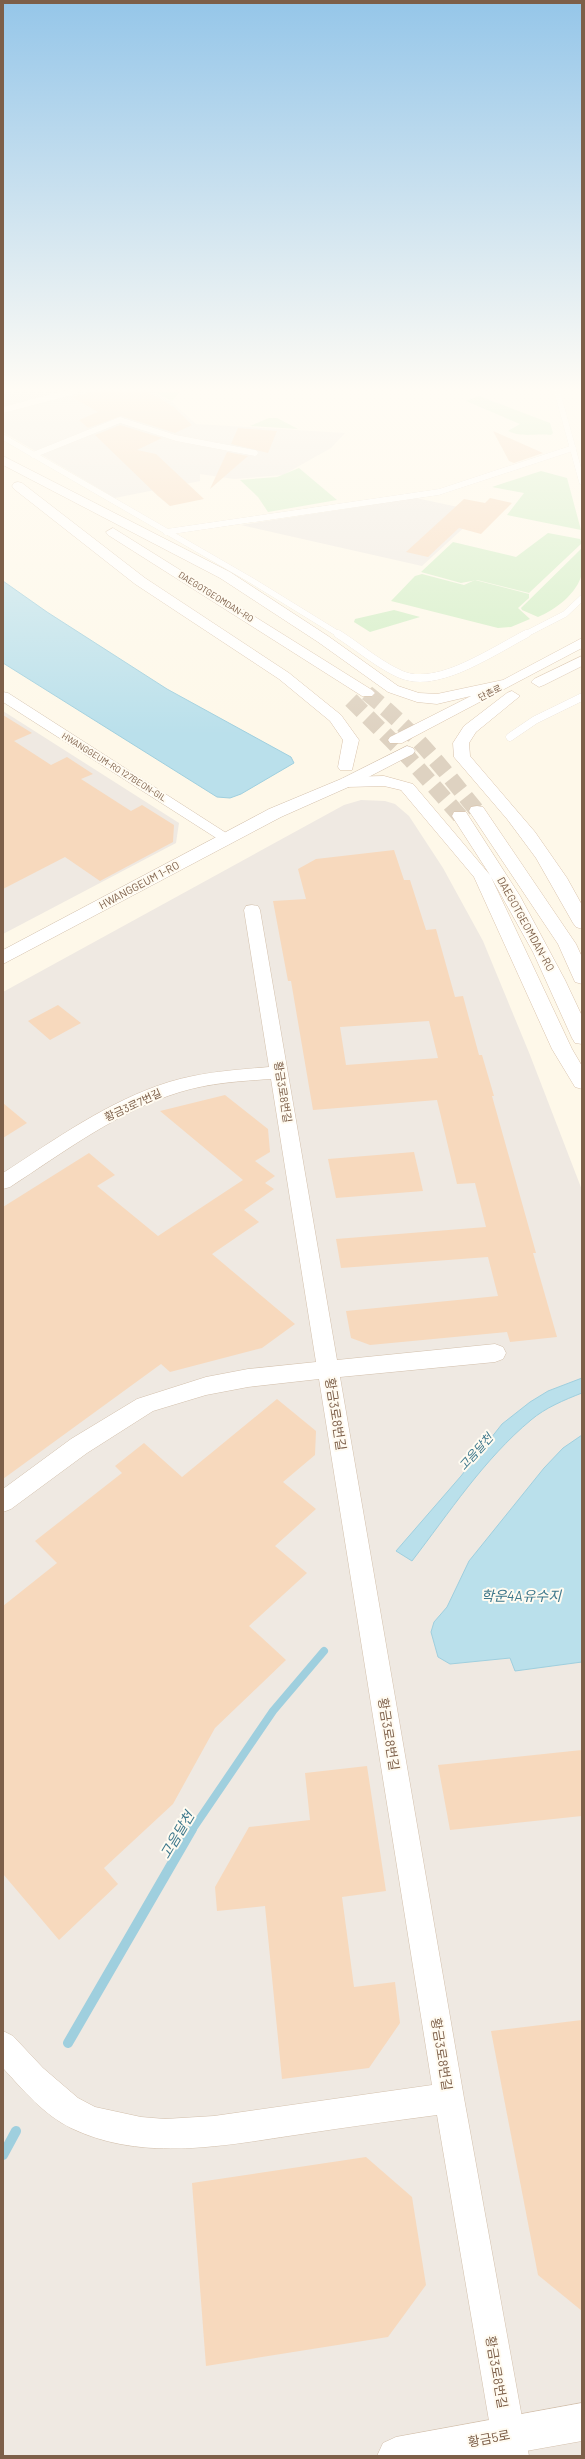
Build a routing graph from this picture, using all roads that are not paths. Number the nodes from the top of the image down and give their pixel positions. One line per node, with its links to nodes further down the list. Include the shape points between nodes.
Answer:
1 (43, 506): 19 (main road, DAEGOTGEOMDAN-RO, via 140,581 284,676 336,718 351,740)
2 (51, 506): 13 (main road, DAEGOTGEOMDAN-RO, via 280,648)
3 (71, 506): 14 (main road, DAEGOTGEOMDAN-RO)
4 (95, 506): 8 (main road)
5 (121, 506): 7 (lane)
6 (345, 506): 7 (lane)
7 (166, 532): 8 (lane)
8 (220, 568): 9 (lane, via 315,618 393,671 418,679 445,675 565,614); 12 (main road, via 393,689 417,698 437,699)
9 (582, 598)
10 (582, 642): 12 (main road, 단촌로)
11 (582, 660): 12 (main road, 단촌로)
12 (510, 690): 18 (main road, 단촌로); 22 (main road, via 470,729 461,743 462,757 498,797 551,864)
13 (338, 691)
14 (367, 693)
15 (3, 696): 20 (street, HWANGGEUM-RO 127BEON-GIL)
16 (582, 697): 17 (lane, via 530,723)
17 (510, 737)
18 (402, 746): 19 (main road, HWANGGEUM 1-RO)
19 (346, 774): 20 (main road, HWANGGEUM 1-RO); 27 (main road, via 407,787 482,876 562,1049)
20 (226, 838): 23 (main road, HWANGGEUM 1-RO)
21 (252, 910): 26 (street, 황금3로8번길)
22 (582, 923)
23 (3, 958)
24 (582, 978): 25 (main road, DAEGOTGEOMDAN-RO, via 567,944 469,813 488,855 557,979)
25 (582, 1038)
26 (280, 1072): 28 (street, 황금3로7번길, via 200,1081 148,1096 104,1118); 30 (street, 황금3로8번길)
27 (582, 1082)
28 (3, 1182)
29 (495, 1353): 30 (street, 황금3로8번길)
30 (329, 1370): 31 (street, 황금3로8번길, via 248,1378 206,1386 145,1405 79,1446); 33 (street, 황금3로8번길)
31 (3, 1502)
32 (3, 2046): 33 (street, 황금3로8번길, via 26,2072 61,2103 92,2122 127,2131 160,2135 212,2131)
33 (449, 2098): 35 (street, 황금3로8번길)
34 (582, 2422): 35 (main road, 황금5로)
35 (510, 2445): 36 (main road, 황금5로)
36 (396, 2456)

